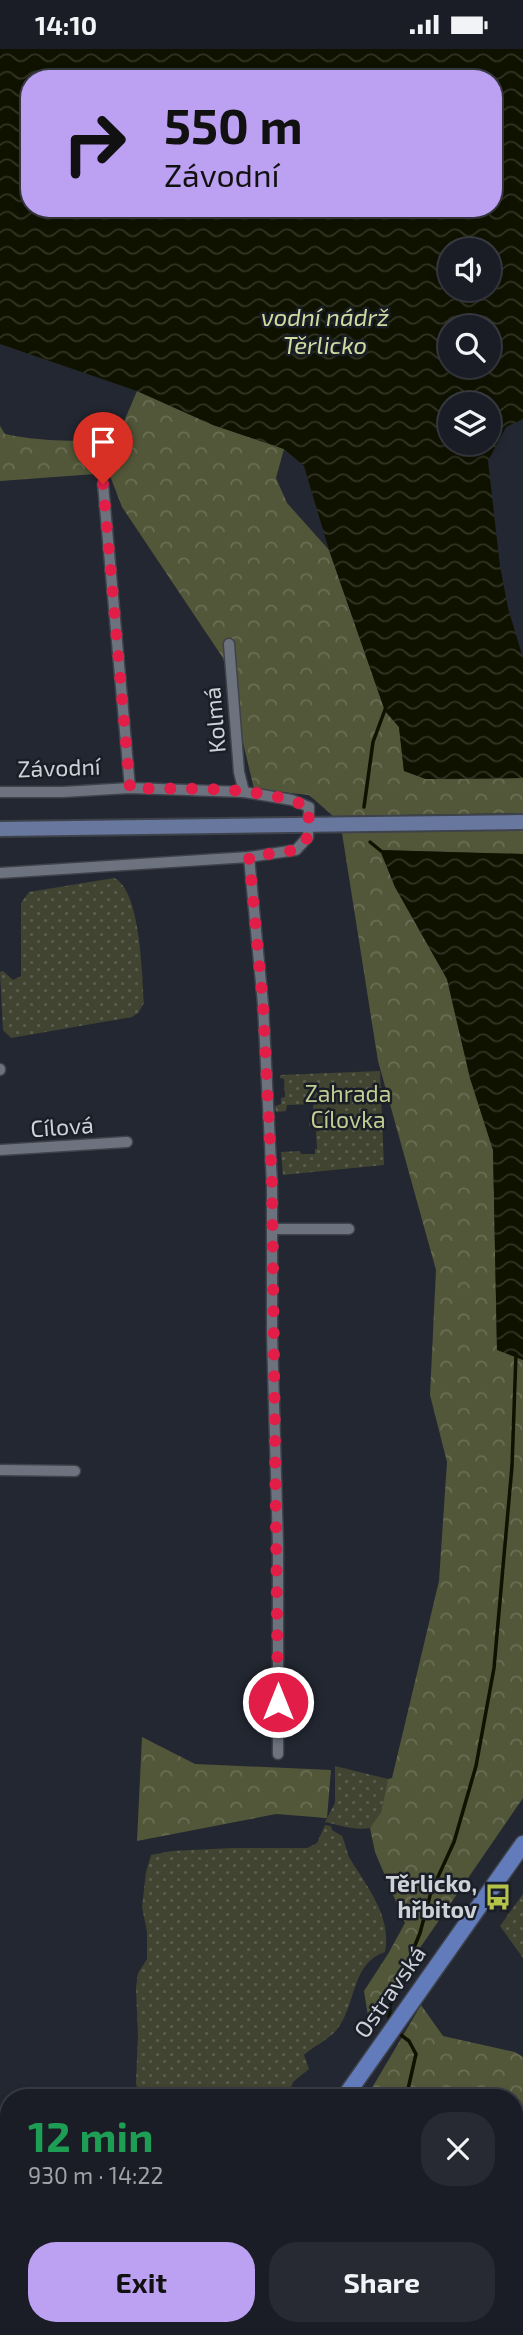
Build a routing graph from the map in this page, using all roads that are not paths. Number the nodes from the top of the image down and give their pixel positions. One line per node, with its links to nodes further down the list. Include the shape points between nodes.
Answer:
1 (103, 484): 3 (street)
2 (229, 644): 5 (street, Kolmá)
3 (130, 788): 4 (street, Závodní); 5 (street, Závodní)
4 (0, 792)
5 (244, 792): 7 (street, Závodní, via 309,807)
6 (523, 822): 7 (main road)
7 (309, 825): 8 (main road); 9 (street, via 308,837 296,850)
8 (0, 829)
9 (249, 857): 10 (street); 13 (street, via 263,1004)
10 (0, 873)
11 (127, 1142): 12 (street, Cílová)
12 (0, 1150)
13 (272, 1229): 14 (street); 17 (street)
14 (349, 1229)
15 (0, 1470): 16 (street)
16 (75, 1471)
17 (278, 1755)
18 (523, 1844): 19 (main road, Ostravská)
19 (350, 2089)

